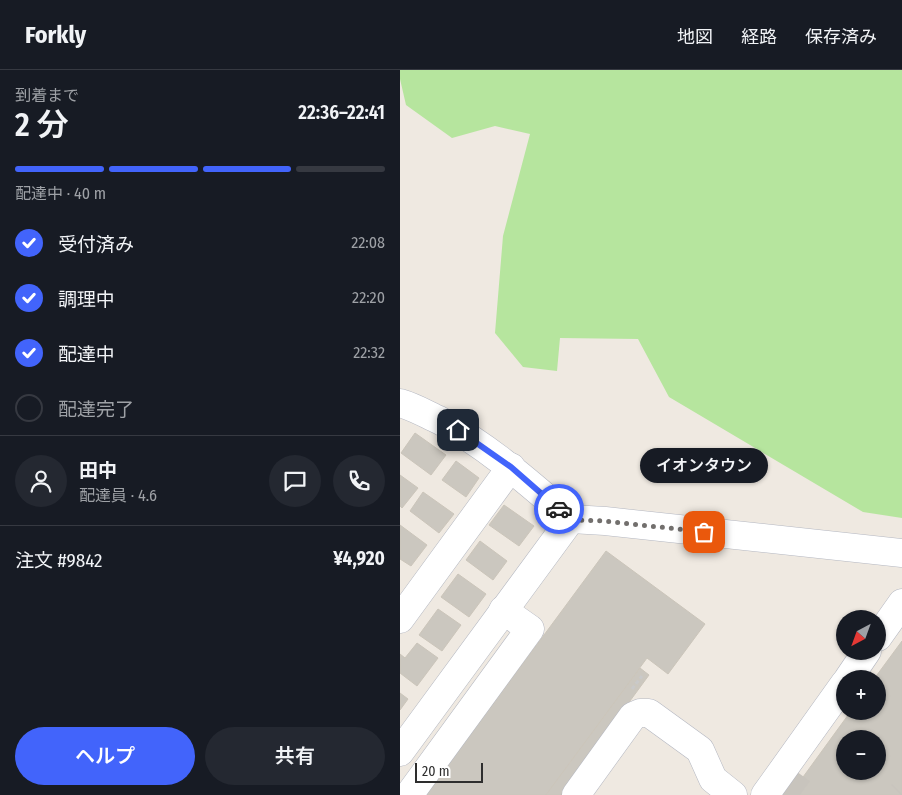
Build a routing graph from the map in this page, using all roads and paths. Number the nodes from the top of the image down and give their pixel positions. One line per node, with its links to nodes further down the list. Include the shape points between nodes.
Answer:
1 (404, 410): 2 (street, via 458,430)
2 (511, 467): 3 (street); 7 (street)
3 (571, 520): 4 (street); 6 (street)
4 (902, 553)
5 (902, 603): 8 (street)
6 (504, 610): 10 (street); 11 (street, via 530,629)
7 (400, 620)
8 (886, 626)
9 (836, 696): 14 (street)
10 (400, 752)
11 (409, 795)
12 (576, 795): 13 (street, via 633,716 649,713 700,750 712,779)
13 (733, 795)
14 (765, 795)

